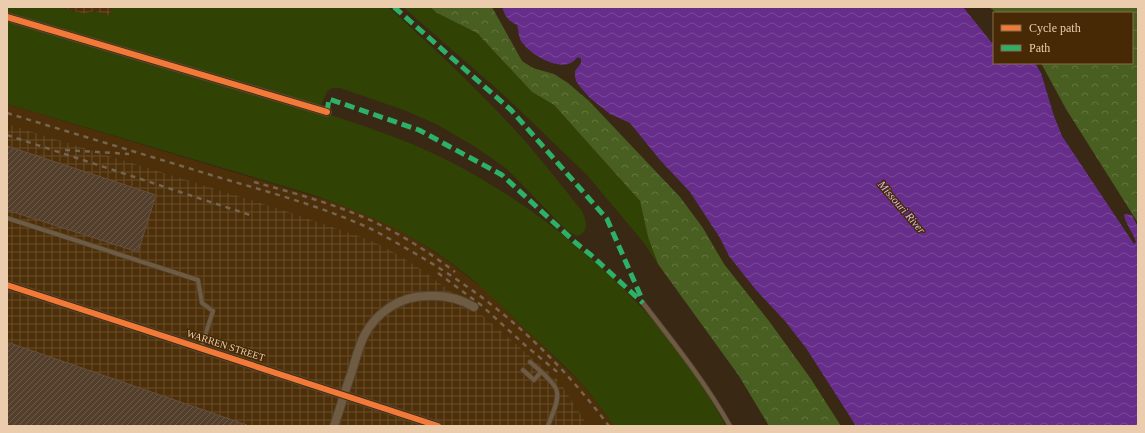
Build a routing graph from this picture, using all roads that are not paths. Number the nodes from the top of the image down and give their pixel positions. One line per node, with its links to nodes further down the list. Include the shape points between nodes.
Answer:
1 (7, 17): 2 (street)
2 (327, 112)
3 (7, 218): 7 (lane, via 198,280 202,303 213,311)
4 (7, 285): 7 (street, WARREN STREET)
5 (643, 303): 15 (lane, via 680,350)
6 (474, 307): 11 (street, via 445,296 421,296 403,301 386,310 365,334)
7 (201, 348): 11 (street, WARREN STREET)
8 (530, 362): 10 (lane)
9 (523, 370): 10 (lane, via 534,380)
10 (541, 372): 14 (lane, via 556,388 558,394)
11 (344, 395): 12 (street); 13 (street, WARREN STREET)
12 (334, 426)
13 (438, 426)
14 (548, 426)
15 (730, 426)

